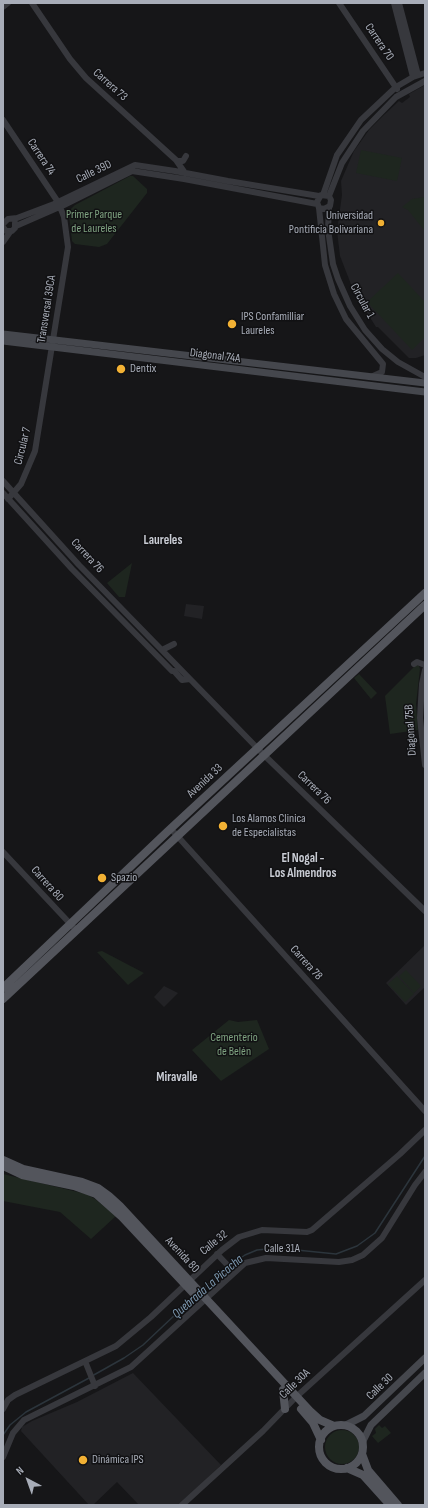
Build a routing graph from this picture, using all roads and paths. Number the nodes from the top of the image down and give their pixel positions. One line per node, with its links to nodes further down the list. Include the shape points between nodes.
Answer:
1 (8, 3): 6 (street)
2 (32, 3): 14 (street, Carrera 73, via 86,78)
3 (339, 3): 10 (street, Carrera 70)
4 (394, 3): 8 (street)
5 (399, 3): 8 (street)
6 (3, 7)
7 (425, 73): 8 (street)
8 (415, 76): 10 (street)
9 (425, 81): 11 (street)
10 (396, 87): 11 (street, Carrera 70); 16 (street, via 364,116 349,135 335,160)
11 (400, 94): 16 (street, via 356,140)
12 (3, 120): 17 (street, Carrera 74)
13 (186, 156): 14 (street, via 183,161)
14 (178, 161): 15 (street, Carrera 73)
15 (186, 175): 16 (street); 17 (street, Calle 39D, via 132,171); 18 (street)
16 (324, 196): 18 (street, Circular 1); 19 (street, Circular 1, via 332,202)
17 (59, 204): 20 (street, Calle 39D); 21 (street, Calle 39D); 22 (street, Transversal 39CA)
18 (318, 206): 19 (street); 28 (street, Circular 1, via 322,251)
19 (329, 208): 29 (street, Circular 1, via 330,250)
20 (48, 212): 22 (street, via 57,215); 24 (street, Calle 39D)
21 (11, 219): 23 (street, Calle 39D, via 5,220); 24 (street)
22 (65, 223): 33 (street, Transversal 39CA, via 68,247)
23 (3, 224)
24 (16, 226): 26 (street)
25 (3, 228): 26 (street)
26 (10, 232): 27 (street)
27 (3, 242)
28 (334, 294): 29 (street); 34 (street, Circular 1, via 346,319)
29 (344, 295): 31 (street, Circular 1)
30 (3, 334): 33 (main road, Diagonal 74A)
31 (372, 338): 34 (street); 35 (street, Circular 1, via 398,362)
32 (3, 342): 33 (main road, Diagonal 74A)
33 (52, 343): 36 (main road, Diagonal 74A); 38 (main road, Diagonal 74A); 39 (street, Transversal 39CA)
34 (365, 343): 36 (street, Circular 1, via 384,364 382,372)
35 (425, 376)
36 (371, 377): 37 (main road, Diagonal 74A)
37 (425, 383)
38 (425, 392)
39 (41, 416): 42 (street, Circular 7, via 32,463)
40 (3, 481): 42 (street, Carrera 76)
41 (3, 493): 43 (street, Carrera 76)
42 (14, 494): 43 (street, Circular 7); 47 (street, Carrera 76)
43 (8, 499): 51 (street, Carrera 76, via 72,569 182,680)
44 (425, 593): 52 (main road, Avenida 33)
45 (425, 605): 52 (main road, Avenida 33)
46 (174, 644): 47 (street)
47 (162, 650): 51 (street, Carrera 76)
48 (414, 664): 49 (street, via 417,662)
49 (425, 665)
50 (425, 670): 53 (street, Diagonal 75B, via 420,718)
51 (190, 679): 52 (street, Carrera 76)
52 (260, 752): 54 (main road, Avenida 33); 55 (main road, Avenida 33); 57 (street, Carrera 76)
53 (425, 765)
54 (171, 829): 55 (street, Carrera 78); 58 (main road, Avenida 33)
55 (177, 836): 59 (main road, Avenida 33); 62 (street, Carrera 78)
56 (3, 852): 58 (street, Carrera 80)
57 (425, 911)
58 (70, 924): 59 (street, Carrera 80); 60 (main road, Avenida 33)
59 (76, 930): 61 (main road, Avenida 33)
60 (3, 988)
61 (3, 999)
62 (425, 1111)
63 (425, 1130): 67 (street, Calle 32, via 312,1230 262,1230 239,1238)
64 (3, 1160): 70 (main road, Avenida 80, via 23,1169 72,1179 103,1192 120,1206)
65 (3, 1166): 70 (main road, Avenida 80, via 22,1175 74,1186 96,1194)
66 (425, 1172): 68 (street, Calle 31A, via 382,1238 363,1255 339,1262 266,1258)
67 (217, 1254): 68 (street); 70 (street, Calle 32)
68 (230, 1268): 71 (street, Calle 31A)
69 (425, 1280): 77 (street, Calle 30A)
70 (190, 1285): 71 (main road, Avenida 80); 73 (street, Calle 32, via 116,1346)
71 (202, 1298): 75 (street, Calle 31A, via 157,1345 131,1367); 76 (main road, Avenida 80); 77 (main road, Avenida 80)
72 (425, 1358): 80 (main road, Calle 30, via 364,1416)
73 (86, 1363): 75 (street); 78 (street, Calle 32, via 15,1395 8,1400)
74 (425, 1374): 83 (main road, Calle 30, via 371,1425)
75 (95, 1385): 85 (street, Calle 31A, via 24,1420 13,1433)
76 (284, 1390): 77 (main road, Avenida 80); 79 (main road)
77 (294, 1398): 79 (street, Calle 30A); 81 (main road, Avenida 80, via 316,1417); 82 (main road, Avenida 80, via 310,1419)
78 (3, 1409)
79 (285, 1409): 87 (street, Calle 30A)
80 (346, 1425): 81 (main road); 83 (main road, via 356,1431)
81 (334, 1426): 82 (main road)
82 (321, 1440): 86 (main road, via 320,1453 326,1462 334,1468)
83 (363, 1441): 84 (main road)
84 (362, 1454): 86 (main road, via 356,1463); 89 (main road, via 368,1470)
85 (3, 1458)
86 (347, 1468): 88 (main road, via 363,1475)
87 (182, 1505)
88 (390, 1505)
89 (398, 1505)

